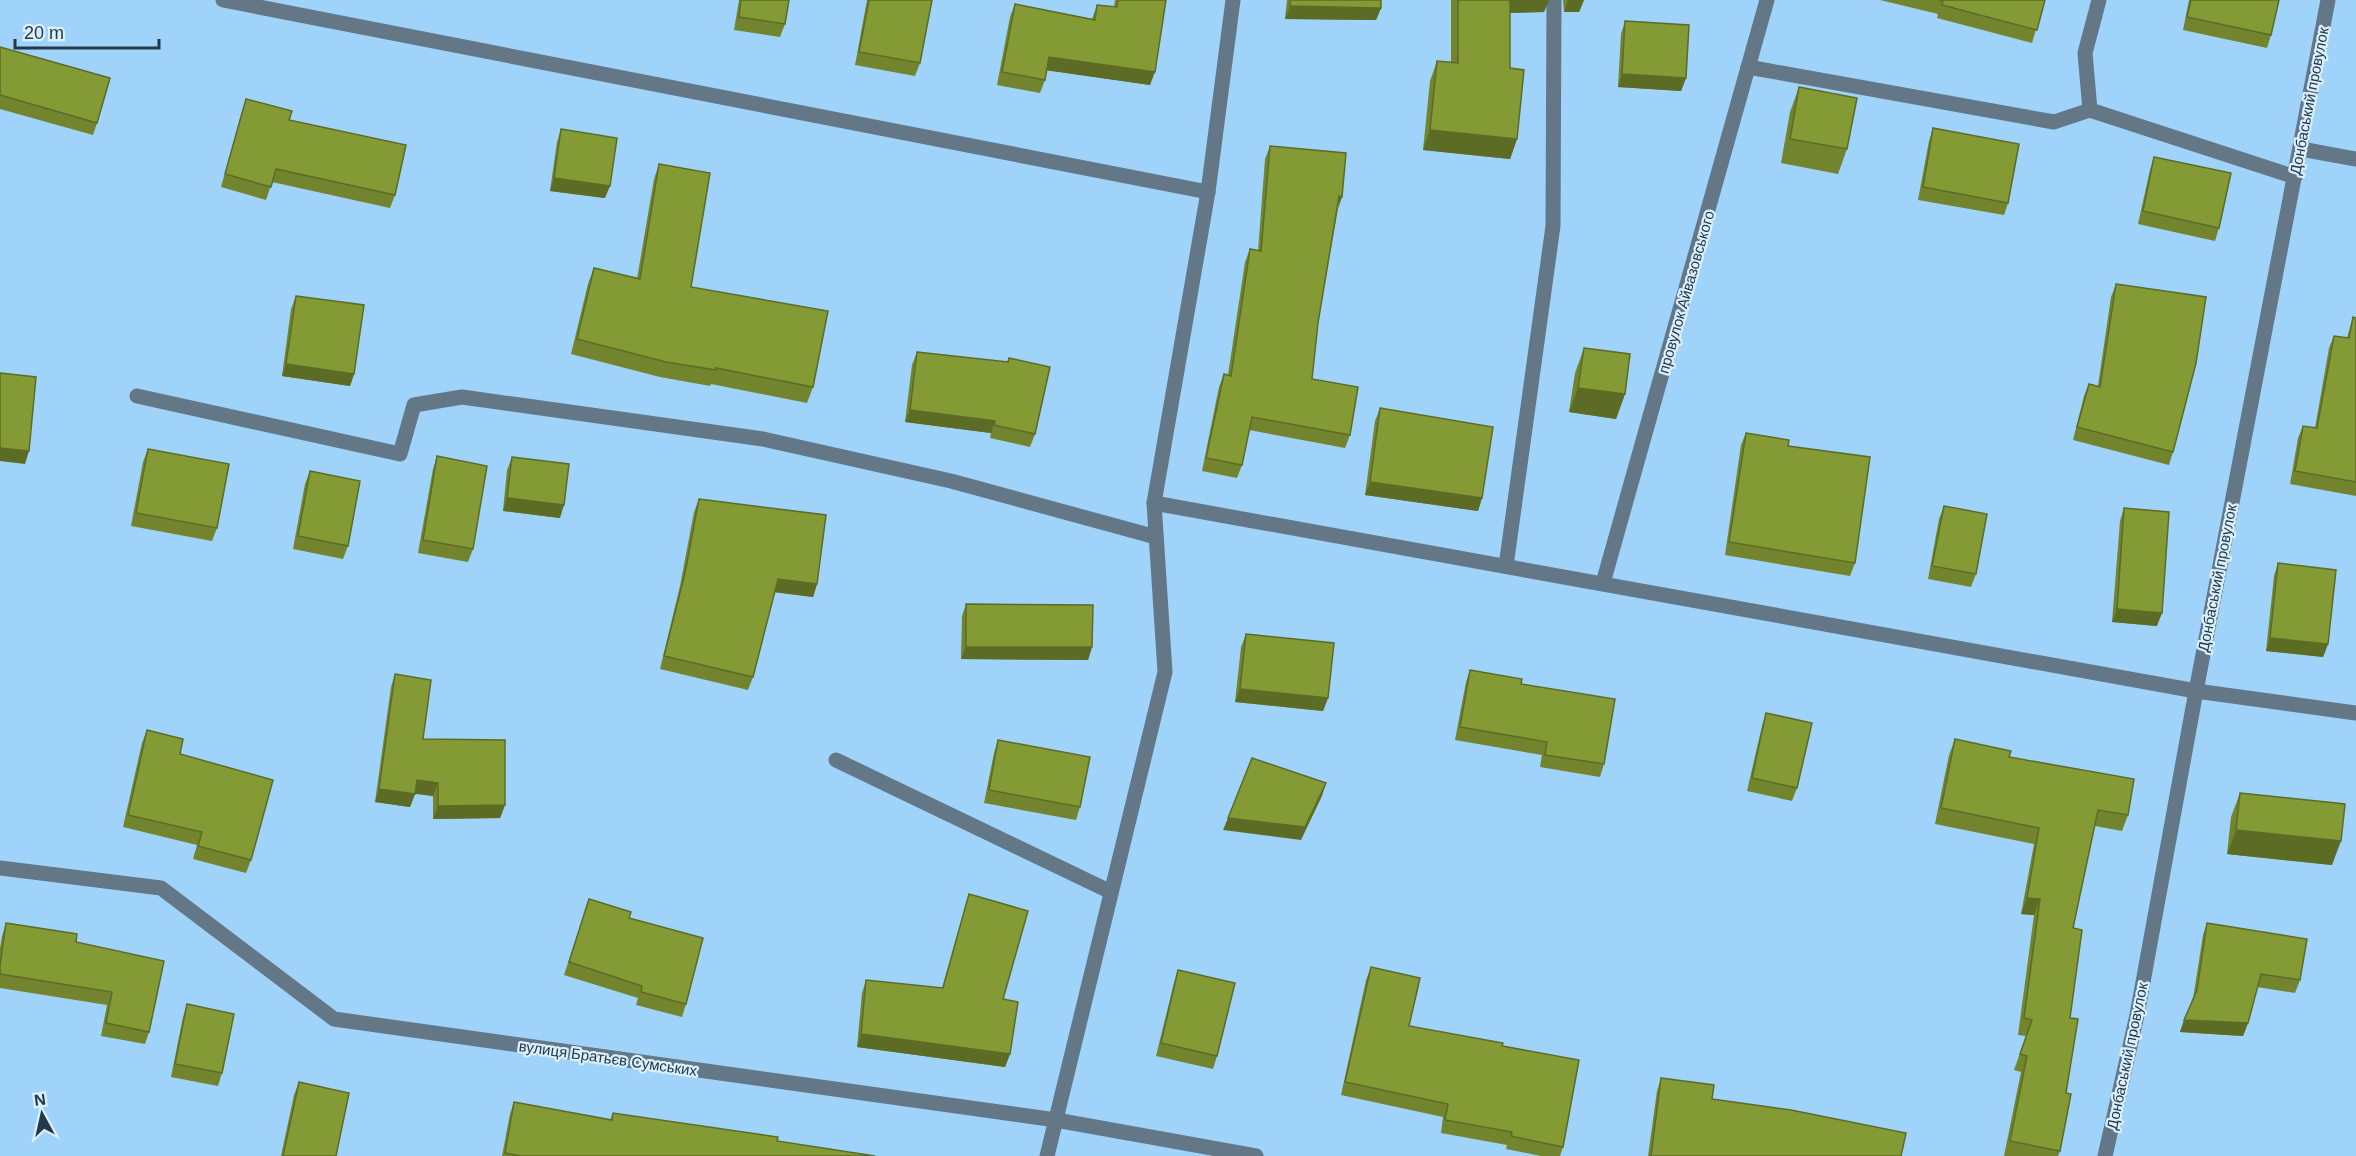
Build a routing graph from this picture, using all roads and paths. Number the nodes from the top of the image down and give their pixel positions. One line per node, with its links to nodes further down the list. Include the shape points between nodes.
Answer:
1 (223, 0): 12 (street)
2 (1233, 0): 12 (street)
3 (1554, 0): 16 (street, via 1553,226)
4 (1767, 0): 7 (street, провулок Айвазовського)
5 (2099, 0): 8 (street, via 2085,53)
6 (2328, 0): 9 (street, Донбаський провулок)
7 (1748, 67): 8 (street, via 2054,122); 17 (street, провулок Айвазовського)
8 (2090, 110): 11 (street)
9 (2301, 148): 10 (street); 11 (street, Донбаський провулок)
10 (2356, 159)
11 (2295, 177): 18 (street, Донбаський провулок)
12 (1208, 192): 14 (street)
13 (137, 396): 15 (street, via 400,454 414,405 462,397 485,400 763,439 951,481)
14 (1154, 503): 15 (street); 16 (street)
15 (1156, 537): 22 (street, via 1165,672)
16 (1506, 566): 17 (street)
17 (1603, 583): 18 (street)
18 (2196, 691): 19 (street); 26 (street, Донбаський провулок, via 2137,1015)
19 (2356, 713)
20 (836, 760): 22 (street)
21 (0, 868): 23 (street, вулиця Братьєв Сумських, via 161,888 334,1019)
22 (1111, 892): 23 (street)
23 (1056, 1120): 24 (street); 25 (street, вулиця Братьєв Сумських)
24 (1047, 1156)
25 (1256, 1156)
26 (2105, 1156)

